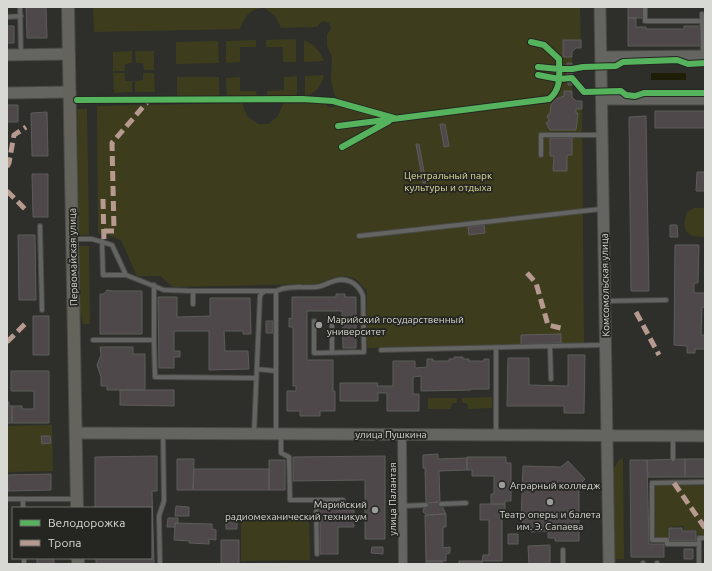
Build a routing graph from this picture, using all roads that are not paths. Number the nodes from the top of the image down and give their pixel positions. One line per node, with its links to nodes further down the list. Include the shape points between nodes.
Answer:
1 (20, 7): 6 (lane)
2 (68, 7): 9 (main road, Первомайская улица)
3 (600, 7): 13 (street, Комсомольская улица)
4 (645, 7): 8 (lane, via 645,21)
5 (702, 14): 8 (lane)
6 (21, 16): 7 (lane); 11 (lane)
7 (7, 17)
8 (702, 21): 12 (lane)
9 (69, 54): 11 (street); 14 (main road, Первомайская улица)
10 (7, 55): 11 (street)
11 (21, 55)
12 (704, 56): 13 (street)
13 (601, 57): 17 (street, Комсомольская улица)
14 (70, 92): 15 (street); 23 (main road, Первомайская улица)
15 (7, 93)
16 (705, 98): 17 (street)
17 (602, 99): 18 (street, Комсомольская улица)
18 (602, 135): 19 (lane, via 541,135); 20 (street, Комсомольская улица)
19 (541, 155)
20 (603, 208): 22 (lane); 31 (street, Комсомольская улица)
21 (40, 226): 33 (lane)
22 (359, 236)
23 (73, 239): 24 (lane); 47 (main road, Первомайская улица)
24 (102, 241): 25 (lane, via 112,245); 25 (lane, via 103,275)
25 (126, 275): 26 (lane)
26 (154, 285): 27 (lane, via 169,291); 37 (lane)
27 (193, 291): 28 (lane); 32 (lane)
28 (266, 291): 29 (lane); 43 (lane, via 260,296)
29 (276, 291): 42 (lane, via 283,287 318,287 335,281 348,281 361,288 364,352); 44 (lane)
30 (666, 300): 31 (lane)
31 (605, 301): 38 (street, Комсомольская улица)
32 (193, 304)
33 (42, 310)
34 (332, 321): 42 (lane)
35 (314, 322): 42 (lane, via 314,353)
36 (93, 340): 37 (lane)
37 (154, 340): 45 (lane, via 155,377)
38 (606, 345): 39 (lane); 53 (street, Комсомольская улица)
39 (550, 346): 40 (lane); 46 (lane)
40 (496, 348): 41 (lane); 52 (lane)
41 (381, 350)
42 (332, 353)
43 (256, 369): 44 (lane); 45 (lane)
44 (276, 371): 50 (lane)
45 (256, 378): 49 (lane)
46 (551, 379)
47 (76, 433): 48 (street, улица Пушкина); 64 (main road, Первомайская улица)
48 (163, 433): 49 (street, улица Пушкина); 75 (lane, via 164,501 160,516)
49 (254, 434): 50 (street, улица Пушкина)
50 (278, 434): 51 (street, улица Пушкина); 62 (lane, via 282,453 289,457 290,500)
51 (402, 434): 52 (street, улица Пушкина); 68 (street, улица Палантая)
52 (496, 435): 53 (street, улица Пушкина)
53 (607, 435): 54 (street, улица Пушкина); 78 (street, Комсомольская улица)
54 (673, 436): 55 (street, улица Пушкина); 56 (lane)
55 (705, 436)
56 (673, 459)
57 (674, 477): 58 (lane)
58 (674, 482): 59 (lane); 71 (lane, via 652,483 652,540 667,540 667,544)
59 (705, 482)
60 (7, 499): 61 (lane)
61 (23, 499): 64 (lane); 69 (lane)
62 (316, 500): 63 (lane); 73 (lane)
63 (343, 500)
64 (77, 503)
65 (441, 504): 66 (lane)
66 (466, 504)
67 (426, 505): 68 (lane)
68 (402, 506): 76 (street, улица Палантая)
69 (23, 507)
70 (705, 538): 71 (lane, via 699,538)
71 (699, 544): 74 (lane)
72 (563, 550): 77 (lane)
73 (317, 554)
74 (699, 563)
75 (160, 564)
76 (403, 564)
77 (563, 564)
78 (608, 564)

